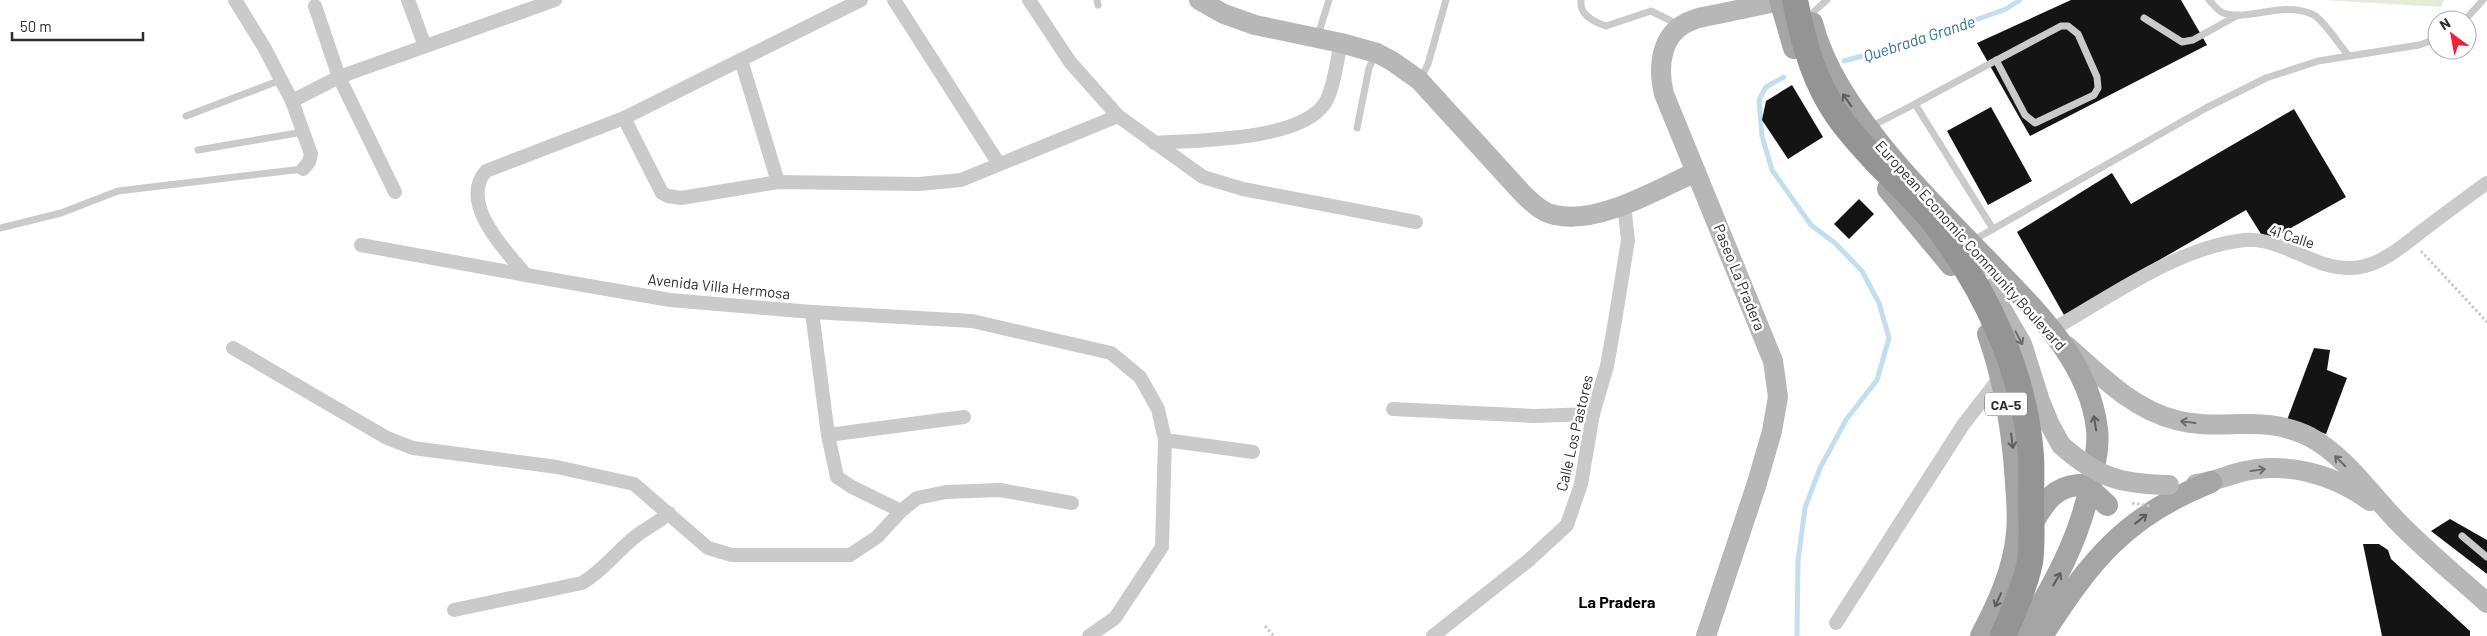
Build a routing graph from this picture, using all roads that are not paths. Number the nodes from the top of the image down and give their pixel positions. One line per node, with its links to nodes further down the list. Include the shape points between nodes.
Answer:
1 (235, 0): 31 (street)
2 (408, 0): 25 (street)
3 (555, 0): 17 (street)
4 (861, 0): 28 (street)
5 (894, 0): 43 (street)
6 (1029, 0): 36 (street, via 1070,62)
7 (1329, 0): 22 (lane)
8 (1446, 0): 32 (lane, via 1428,64)
9 (1581, 0): 21 (lane, via 1580,5 1587,16 1606,26 1651,11)
10 (1780, 0): 21 (street, Paseo La Pradera, via 1723,10); 49 (main road, European Economic Community Boulevard / CA-5, via 1802,67 1827,120 1856,157)
11 (1827, 0): 15 (lane)
12 (2209, 0): 19 (lane, via 2222,12)
13 (2483, 0): 18 (lane)
14 (1204, 1): 22 (street, via 1224,14 1255,25)
15 (1804, 5): 39 (main road, European Economic Community Boulevard, one-way to 15, via 1830,70); 83 (highway, bridge, via 1799,22 1816,74 1836,113 1877,162 1935,222 1981,294 2005,342 2031,455 2031,537 2030,561 2023,587)
16 (315, 6): 30 (street)
17 (516, 6): 25 (street)
18 (2474, 10)
19 (2243, 12): 20 (lane, via 2192,40 2182,42); 27 (lane, via 2284,6 2301,9 2314,16)
20 (2144, 18)
21 (1681, 26): 45 (street, Paseo La Pradera, via 1665,45 1660,61 1660,78)
22 (1317, 38): 24 (street)
23 (2427, 42): 27 (lane)
24 (1341, 43): 26 (street); 41 (street, via 1327,101 1310,117 1268,133)
25 (425, 46): 30 (street)
26 (1377, 53): 32 (street); 38 (lane, via 1369,68)
27 (2349, 56): 53 (lane, via 2318,61 2266,78 2198,112)
28 (742, 60): 37 (street); 46 (street)
29 (1996, 60): 29 (lane, via 2061,26 2068,26 2078,34 2097,77 2098,88 2094,95 2035,123 2025,115); 34 (lane)
30 (339, 77): 33 (street); 48 (street)
31 (281, 80): 33 (street); 35 (lane)
32 (1419, 80): 50 (street, via 1538,208 1555,215 1573,217)
33 (292, 101): 40 (street)
34 (1915, 104): 39 (lane); 53 (lane)
35 (186, 116)
36 (1118, 116): 41 (street); 43 (street)
37 (624, 118): 46 (street, via 662,193 668,196 681,198); 56 (street, via 486,171 479,178 479,205 486,225)
38 (1357, 128)
39 (1867, 128): 54 (main road, European Economic Community Boulevard)
40 (303, 132): 42 (lane); 44 (street, via 312,154)
41 (1154, 143): 51 (street, via 1203,177 1243,189)
42 (198, 150)
43 (999, 164): 46 (street, via 961,180 919,184)
44 (303, 169): 52 (lane, via 118,191 60,213)
45 (1696, 172): 50 (street); 81 (street, Paseo La Pradera, via 1773,361 1778,397 1757,483)
46 (778, 182)
47 (2487, 183): 58 (street, 41 Calle, via 2388,256 2365,266 2344,268 2323,264 2277,245 2247,240 2219,245 2190,254 2154,272)
48 (395, 192)
49 (1896, 197): 60 (main road, European Economic Community Boulevard / CA-5, via 1970,293 1987,329); 67 (street, one-way to 67, bridge, via 1970,265 1989,288 2022,344 2040,401 2061,445 2083,464 2110,478 2138,484)
50 (1624, 205): 62 (street, Calle Los Pastores, via 1628,240 1607,366)
51 (1416, 222)
52 (0, 228)
53 (1993, 229): 54 (lane)
54 (1970, 243): 58 (main road, European Economic Community Boulevard)
55 (361, 245): 56 (street, Avenida Villa Hermosa)
56 (526, 275): 57 (street, Avenida Villa Hermosa, via 670,300)
57 (812, 312): 64 (street); 65 (street, Avenida Villa Hermosa, via 972,321 1110,353 1140,377 1158,409)
58 (2053, 334): 71 (street, one-way to 58, via 2332,453 2310,438 2286,428 2259,423 2202,424 2176,420 2148,410 2107,381); 84 (main road, European Economic Community Boulevard, one-way to 58, via 2062,569 2086,505 2096,458 2097,430 2092,402 2079,372)
59 (233, 348): 70 (street, via 387,438 413,448 558,467 634,484)
60 (2001, 376): 73 (main road, European Economic Community Boulevard / CA-5, one-way to 73, via 2010,423 2018,515); 78 (street, via 1963,425)
61 (1393, 410): 62 (street, via 1534,416)
62 (1592, 414): 79 (street, Calle Los Pastores, via 1581,484 1567,524 1529,560)
63 (964, 418): 64 (street)
64 (828, 435): 69 (street, via 837,477)
65 (1165, 440): 66 (street); 80 (street, Avenida Villa Hermosa, via 1162,547 1115,618)
66 (1253, 452)
67 (2211, 482): 71 (street, one-way to 71, via 2242,472 2273,468 2302,471 2358,492); 74 (main road, one-way to 67, via 2152,510)
68 (1072, 503): 69 (street, via 1000,490 946,492 917,498)
69 (901, 511): 70 (street, via 877,537 850,555 808,557 732,555 708,548)
70 (669, 513): 77 (street, via 636,536 582,583)
71 (2398, 522): 76 (street)
72 (2462, 536): 75 (lane)
73 (2013, 553): 74 (main road, bridge, via 2052,494 2066,486 2079,485 2107,505 2113,521); 82 (main road, European Economic Community Boulevard / CA-5, one-way to 82, via 2000,596)
74 (2099, 556): 85 (main road, via 2066,598)
75 (2487, 557)
76 (2487, 603)
77 (454, 610)
78 (1836, 623)
79 (1437, 635)
80 (1089, 636)
81 (1706, 636)
82 (1981, 636)
83 (2003, 636)
84 (2023, 636)
85 (2042, 636)

